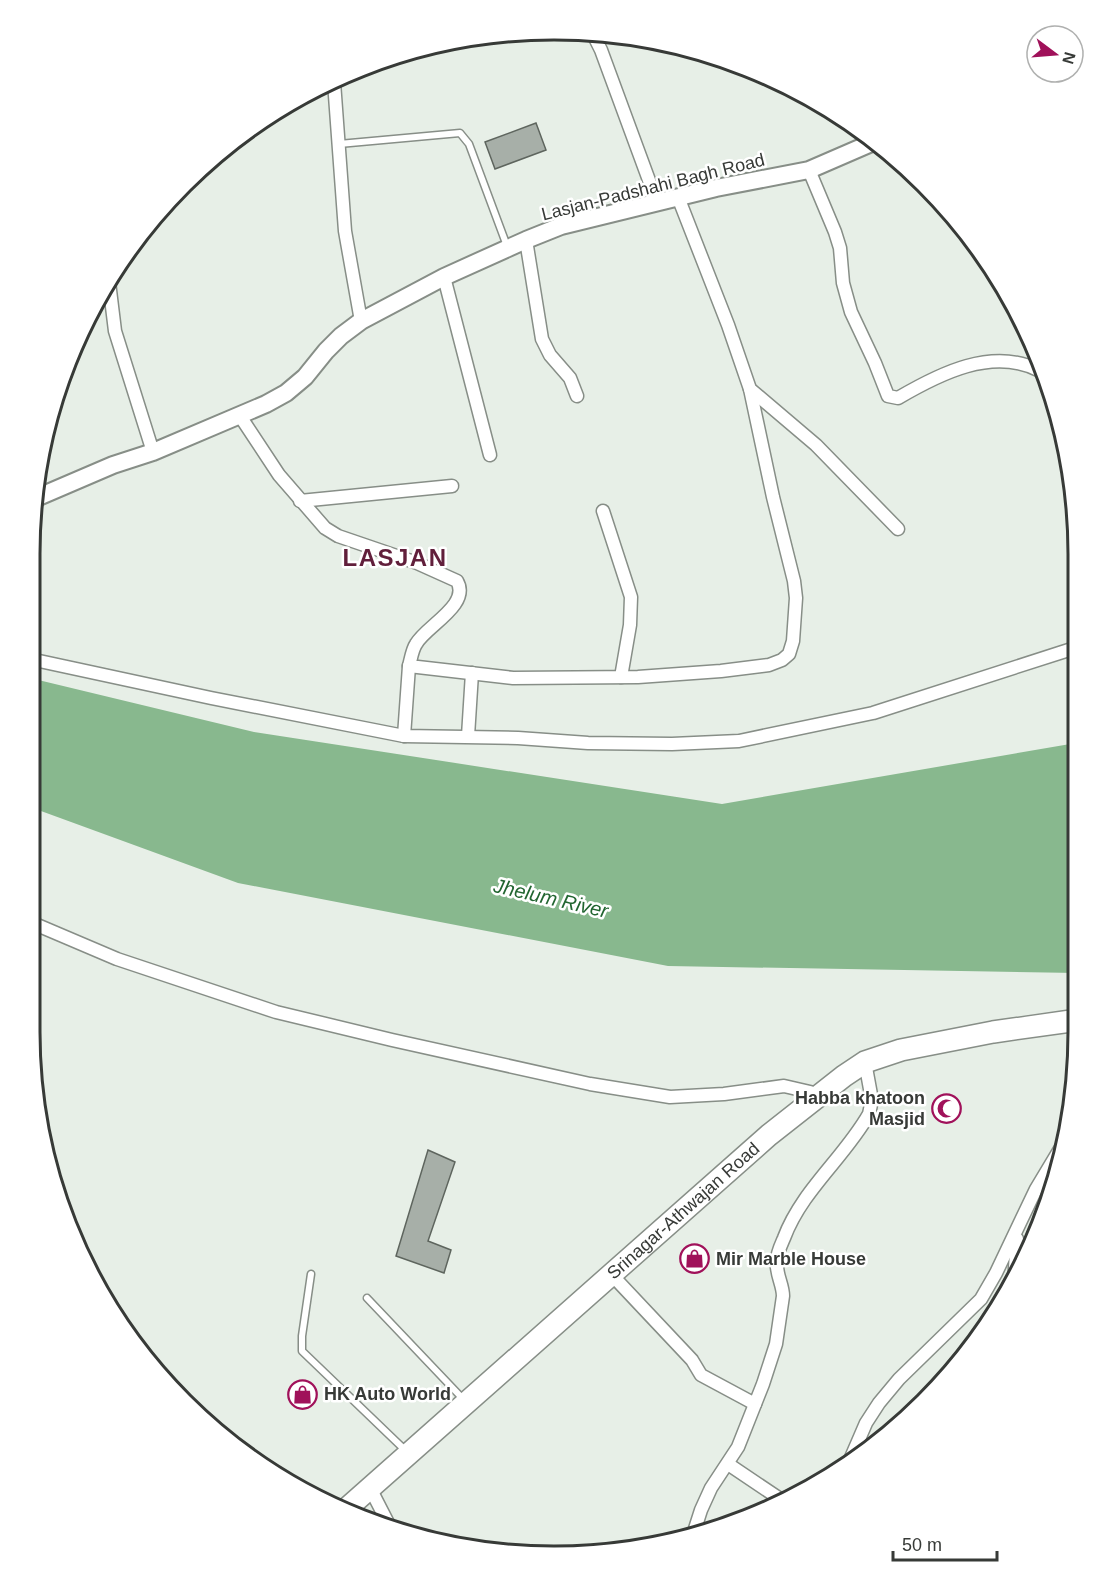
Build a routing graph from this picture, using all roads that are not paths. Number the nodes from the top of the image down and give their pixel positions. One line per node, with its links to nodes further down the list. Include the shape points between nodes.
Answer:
1 (597, 43): 7 (street)
2 (335, 91): 3 (street)
3 (339, 144): 9 (lane, via 460,133 469,144); 12 (street, via 345,231)
4 (865, 146): 5 (street, Lasjan-Padshahi Bagh Road)
5 (809, 170): 6 (street, Lasjan-Padshahi Bagh Road); 13 (street, via 837,240 851,312 888,396 898,398 936,377 972,364 1011,363)
6 (678, 197): 7 (street, Lasjan-Padshahi Bagh Road); 14 (street)
7 (657, 202): 8 (street, Lasjan-Padshahi Bagh Road, via 561,226)
8 (526, 240): 9 (street, Lasjan-Padshahi Bagh Road); 15 (street, via 542,339 570,378)
9 (508, 249): 10 (street, Lasjan-Padshahi Bagh Road)
10 (444, 277): 12 (street, Lasjan-Padshahi Bagh Road); 18 (street)
11 (111, 295): 17 (street, via 115,331)
12 (361, 321): 16 (street, Lasjan-Padshahi Bagh Road, via 341,336 286,393)
13 (1033, 368)
14 (750, 389): 23 (street, via 816,445); 28 (street, via 794,581 794,631 789,654 769,665)
15 (577, 396)
16 (240, 416): 17 (street, Lasjan-Padshahi Bagh Road); 21 (street)
17 (153, 452): 20 (street, Lasjan-Padshahi Bagh Road)
18 (490, 455)
19 (452, 486): 21 (street)
20 (44, 494)
21 (300, 501): 26 (street, via 338,536 457,581 456,603 416,644)
22 (603, 512): 28 (street, via 631,597)
23 (898, 529)
24 (1068, 650): 30 (street, via 873,713 739,741 588,743)
25 (40, 661): 29 (street)
26 (409, 666): 27 (street); 29 (street)
27 (472, 673): 28 (street, via 522,678); 30 (street)
28 (621, 677)
29 (404, 736): 30 (street)
30 (468, 736)
31 (40, 926): 34 (street, via 117,958 276,1012 590,1084 670,1097 784,1086)
32 (1068, 1021): 33 (highway, Srinagar-Athwajan Road, via 928,1044)
33 (865, 1062): 34 (highway, Srinagar-Athwajan Road); 42 (street, via 872,1100 869,1114 796,1211 779,1250 776,1268 783,1288 781,1315 776,1344)
34 (817, 1096): 39 (highway, Srinagar-Athwajan Road)
35 (1052, 1163): 36 (street)
36 (1018, 1229): 37 (street); 43 (street, via 981,1299 879,1403)
37 (1014, 1262)
38 (311, 1274): 44 (lane, via 302,1351)
39 (611, 1274): 41 (highway, Srinagar-Athwajan Road); 42 (street, via 692,1360 701,1375)
40 (367, 1298): 41 (lane)
41 (466, 1403): 44 (highway, Srinagar-Athwajan Road)
42 (755, 1404): 45 (street)
43 (855, 1449)
44 (409, 1454): 46 (highway, Srinagar-Athwajan Road)
45 (728, 1464): 47 (street); 50 (street, via 711,1488)
46 (370, 1488): 48 (highway, Srinagar-Athwajan Road); 49 (street)
47 (775, 1496)
48 (352, 1504)
49 (385, 1518)
50 (696, 1527)

